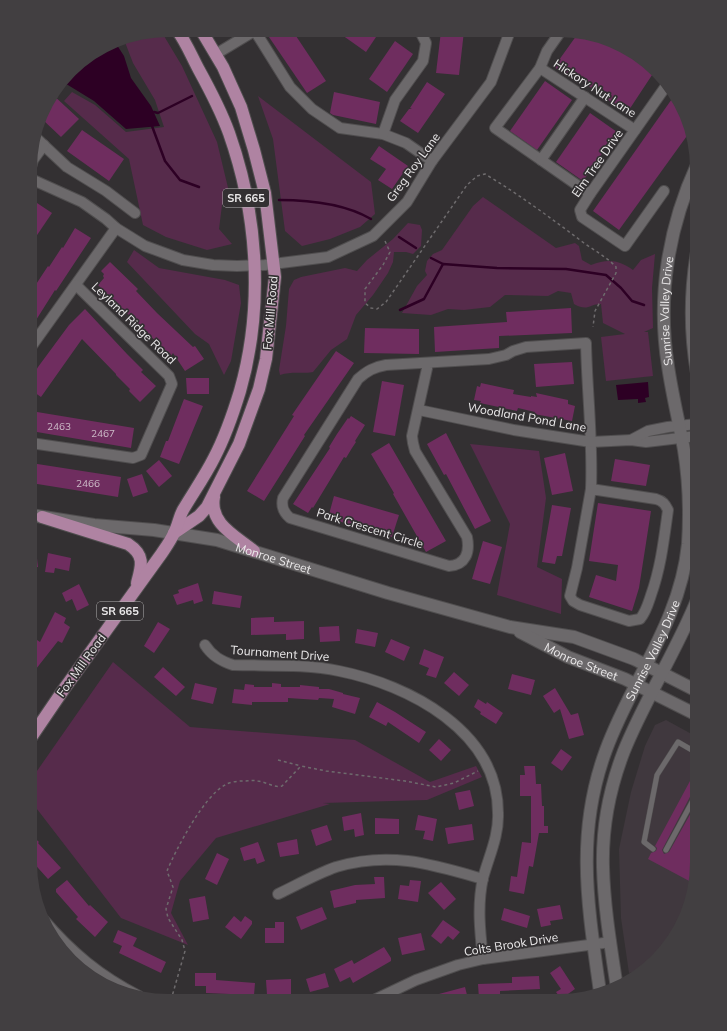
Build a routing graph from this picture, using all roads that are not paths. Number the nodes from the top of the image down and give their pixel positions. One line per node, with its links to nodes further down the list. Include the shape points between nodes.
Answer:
1 (182, 37): 25 (main road, Fox Mill Road / SR 665, via 229,132)
2 (205, 37): 8 (main road, Fox Mill Road / SR 665)
3 (246, 37): 8 (street)
4 (260, 37): 13 (street, via 290,87 312,109 340,128)
5 (423, 37): 13 (street, via 426,43 423,61 395,100)
6 (508, 37): 18 (street, Greg Roy Lane, via 491,82)
7 (557, 37): 9 (street)
8 (216, 54): 25 (main road, Fox Mill Road / SR 665, via 241,107 265,193)
9 (540, 68): 11 (street, Hickory Nut Lane); 17 (street, via 495,128)
10 (664, 89): 12 (street, Elm Tree Drive)
11 (585, 97): 12 (street, Hickory Nut Lane); 17 (street)
12 (635, 130): 22 (street, Elm Tree Drive)
13 (383, 134): 18 (street, via 406,143)
14 (40, 141): 15 (street)
15 (44, 145): 16 (street); 23 (street, via 67,167)
16 (38, 153)
17 (541, 160): 22 (street)
18 (432, 161): 25 (street, Greg Roy Lane, via 407,202 373,236 328,257)
19 (690, 181): 31 (main road, Sunrise Valley Drive, via 676,220 664,291 666,353)
20 (37, 182): 24 (street, Greg Roy Lane, via 82,202)
21 (664, 192): 22 (street, Elm Tree Drive, via 625,246 582,217 580,210)
22 (590, 194)
23 (135, 212)
24 (116, 228): 25 (street, Greg Roy Lane, via 145,246 183,260 213,265); 26 (street, Leyland Ridge Road)
25 (264, 265): 36 (main road, Fox Mill Road / SR 665, via 275,277 266,359 259,389 239,444); 39 (main road, Fox Mill Road / SR 665, via 256,296 247,365 233,413 214,458 182,512)
26 (76, 285): 27 (street, Leyland Ridge Road); 34 (street, Leyland Ridge Road, via 169,376 172,384 141,455 133,458)
27 (37, 339)
28 (428, 364): 29 (street, Park Crescent Circle); 29 (street, Park Crescent Circle, via 378,366 358,379 282,498 286,514 290,518 449,566 456,566 462,562 466,556 467,537 415,451 412,436); 33 (street, Park Crescent Circle, via 489,359 526,347 586,343)
29 (418, 410): 33 (street, Woodland Pond Lane, via 514,430)
30 (690, 427): 31 (street)
31 (680, 431): 32 (street); 33 (street, Woodland Pond Lane, via 646,442); 45 (main road, Sunrise Valley Drive, via 688,494 686,557 672,611)
32 (690, 434)
33 (591, 442): 35 (street)
34 (37, 444)
35 (590, 489): 35 (street, via 570,596 580,605 629,621 640,619 645,613 657,578 668,510 666,504 656,499)
36 (215, 492): 39 (main road, Fox Mill Road / SR 665, via 199,516); 40 (main road, via 213,511 217,520)
37 (37, 516): 39 (main road, Monroe Street)
38 (37, 516): 41 (main road, via 128,544 135,549 141,560)
39 (174, 533): 40 (main road, Monroe Street, via 217,540); 41 (main road, Fox Mill Road / SR 665, via 162,554)
40 (254, 551): 43 (main road, Monroe Street)
41 (134, 591): 51 (main road, Fox Mill Road / SR 665)
42 (690, 616): 46 (main road, Sunrise Valley Drive)
43 (510, 627): 45 (main road, Monroe Street, via 574,637); 47 (main road, Monroe Street, via 568,657)
44 (205, 645): 56 (street, Tournament Drive, via 215,657 233,665 317,668 365,677 396,688 421,701 462,731 488,766 495,787 498,813 495,842)
45 (647, 665): 46 (main road, Monroe Street); 47 (main road, Sunrise Valley Drive)
46 (662, 673): 48 (main road, Monroe Street); 49 (main road, Sunrise Valley Drive)
47 (637, 684): 49 (main road, Monroe Street); 60 (main road, Sunrise Valley Drive, via 606,751 590,814 586,874)
48 (690, 688)
49 (652, 692): 50 (main road, Monroe Street); 58 (main road, Sunrise Valley Drive, via 624,752 608,810 603,867)
50 (690, 711)
51 (37, 729)
52 (690, 748): 54 (lane, via 678,742 657,775 644,842)
53 (690, 806): 55 (lane)
54 (653, 849)
55 (666, 850)
56 (483, 879): 57 (street, via 415,861 375,860 355,862 336,868); 61 (street, Tournament Drive, via 479,916)
57 (278, 894)
58 (611, 942): 60 (street, Colts Brook Drive); 62 (main road, Sunrise Valley Drive)
59 (64, 943): 63 (street)
60 (593, 944): 61 (street, Colts Brook Drive); 64 (main road, Sunrise Valley Drive)
61 (483, 959): 65 (street, Colts Brook Drive, via 434,973)
62 (616, 981)
63 (112, 982)
64 (599, 987)
65 (387, 994)

